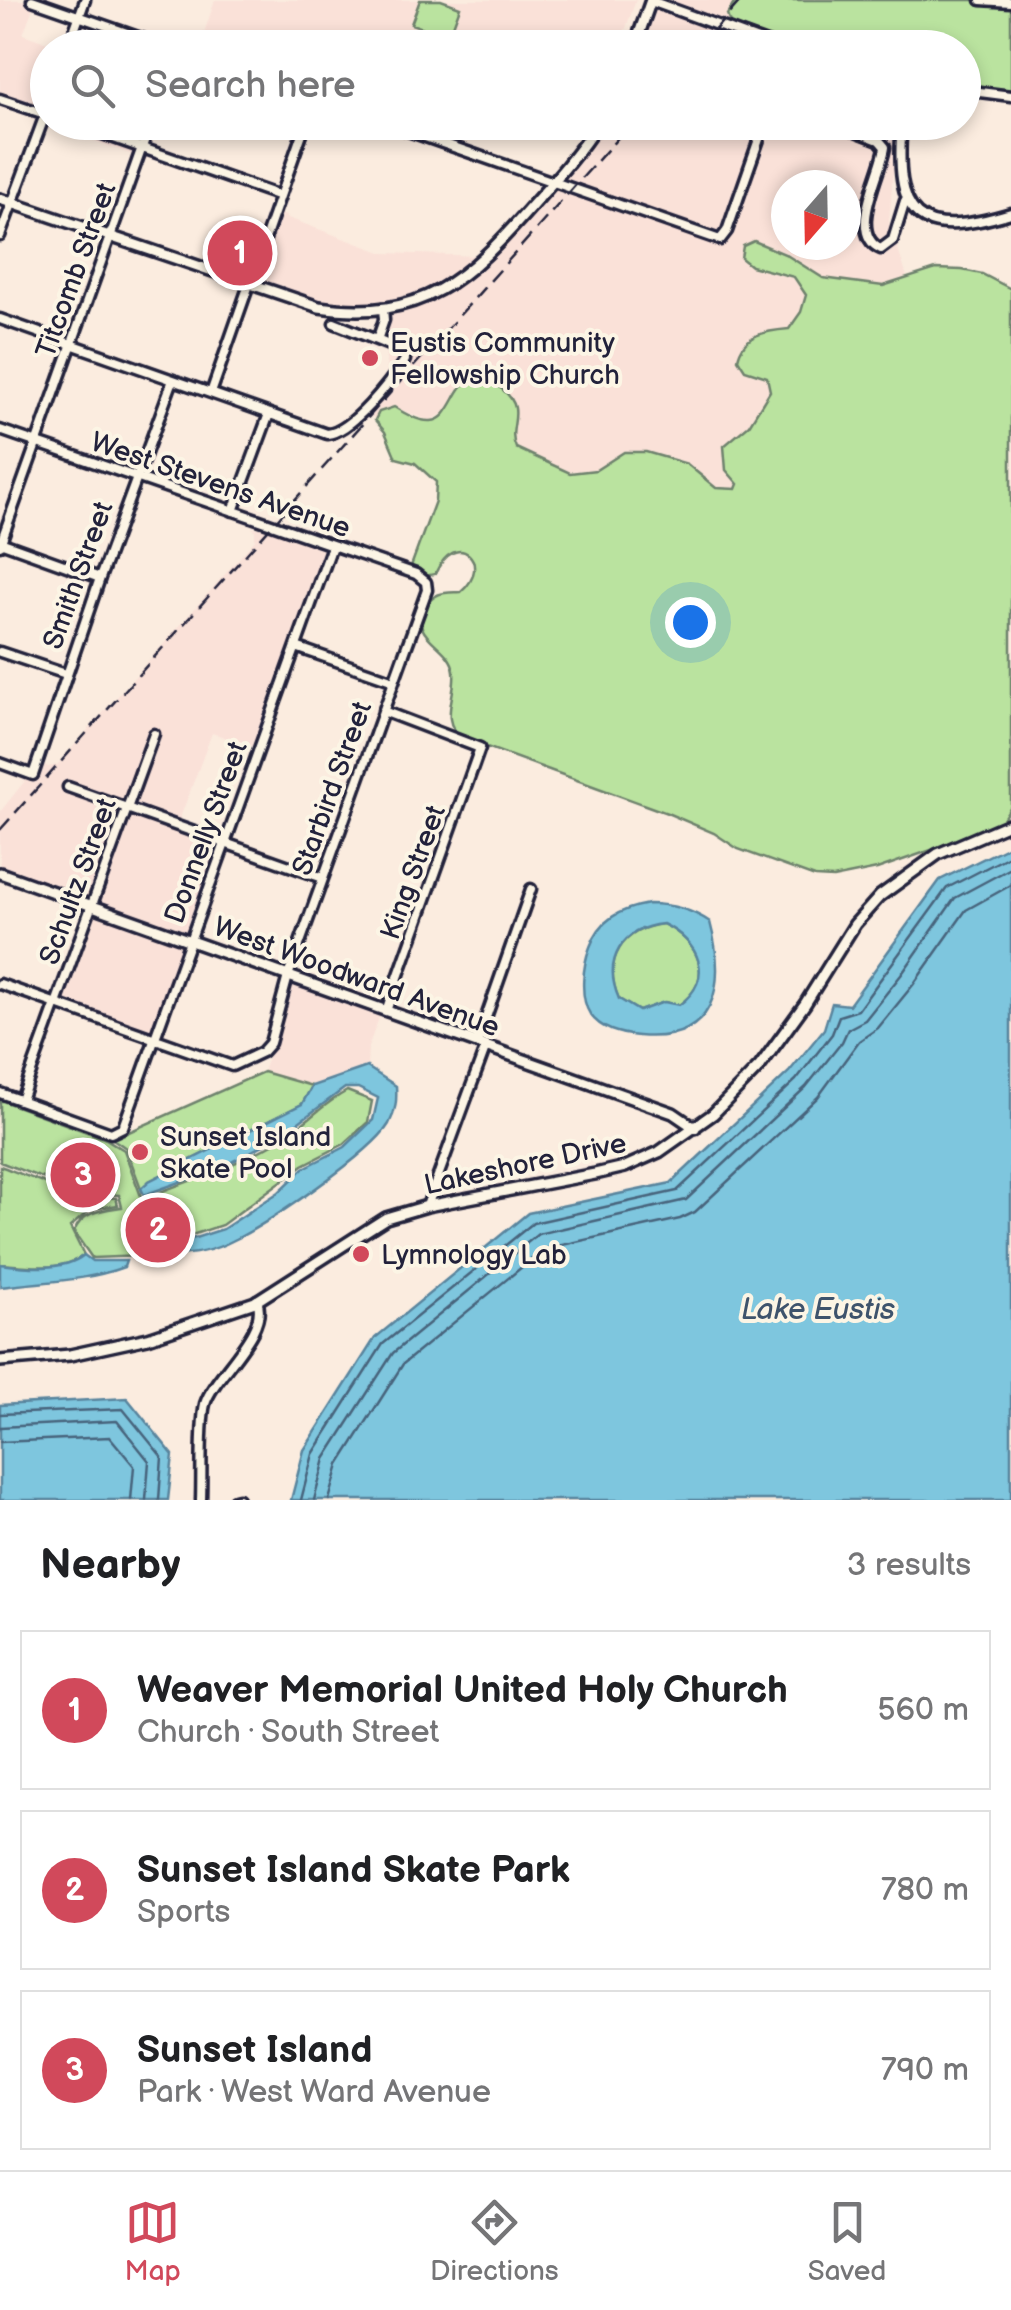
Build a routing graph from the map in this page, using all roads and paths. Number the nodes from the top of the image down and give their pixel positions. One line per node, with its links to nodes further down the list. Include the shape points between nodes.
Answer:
1 (32, 0): 6 (street)
2 (85, 0): 6 (street)
3 (651, 0): 9 (street); 10 (street)
4 (981, 0): 5 (street)
5 (1011, 2)
6 (80, 16): 7 (street); 8 (street)
7 (75, 30)
8 (119, 30)
9 (640, 30)
10 (732, 30)
11 (981, 92): 12 (street)
12 (1011, 96)
13 (0, 99): 14 (street)
14 (30, 107)
15 (36, 140): 29 (street)
16 (117, 140): 24 (street)
17 (145, 140): 24 (street, Titcomb Street)
18 (300, 140): 26 (street)
19 (436, 140): 25 (street)
20 (585, 140): 25 (street)
21 (759, 140): 25 (street, via 722,240)
22 (879, 140): 28 (street, via 885,147 867,218 872,245 881,249 893,240)
23 (901, 140): 28 (street)
24 (142, 149): 26 (street); 32 (street, Titcomb Street)
25 (555, 180): 34 (street, via 469,272 437,292)
26 (280, 196): 33 (street)
27 (0, 199): 29 (street)
28 (906, 200): 30 (street, via 920,216 944,222)
29 (12, 203): 31 (street); 32 (street)
30 (1011, 213)
31 (0, 236)
32 (110, 237): 33 (street); 38 (street, Titcomb Street)
33 (248, 284): 34 (street, via 319,307); 40 (street)
34 (383, 308): 37 (street)
35 (0, 320): 38 (street)
36 (334, 322): 37 (street)
37 (377, 340): 41 (street, via 404,351 405,360 336,434)
38 (72, 345): 39 (street); 43 (street, Titcomb Street)
39 (173, 380): 40 (street); 44 (street, Smith Street)
40 (211, 393): 41 (street)
41 (269, 414): 45 (street)
42 (0, 430): 43 (street, West Stevens Avenue)
43 (37, 443): 44 (street, West Stevens Avenue); 46 (street, Titcomb Street)
44 (136, 478): 45 (street, West Stevens Avenue); 48 (street, Smith Street)
45 (233, 512): 47 (street, West Stevens Avenue)
46 (0, 543): 48 (street)
47 (332, 546): 49 (street, West Stevens Avenue); 50 (street, Donnelly Street)
48 (100, 578): 52 (street, Smith Street)
49 (426, 582): 53 (street, Starbird Street)
50 (296, 647): 53 (street); 60 (street, Donnelly Street)
51 (0, 652): 52 (street)
52 (66, 674): 56 (street, Smith Street, via 33,774)
53 (394, 681): 54 (street, Starbird Street)
54 (383, 711): 62 (street, Starbird Street); 69 (street, King Street, via 480,748)
55 (154, 734): 58 (street, Schultz Street)
56 (0, 763)
57 (68, 787): 58 (street)
58 (127, 808): 60 (street); 64 (street, Schultz Street)
59 (1011, 823): 74 (street, Lakeshore Drive, via 938,854 880,896 760,1066)
60 (226, 842): 62 (street); 65 (street, Donnelly Street)
61 (0, 873): 64 (street, West Woodward Avenue)
62 (323, 878): 66 (street, Starbird Street)
63 (531, 889): 71 (street)
64 (92, 906): 65 (street, West Woodward Avenue); 68 (street, Schultz Street)
65 (190, 940): 66 (street, West Woodward Avenue); 70 (street, Donnelly Street)
66 (288, 976): 69 (street, West Woodward Avenue); 70 (street, Starbird Street, via 267,1048 232,1066)
67 (0, 984): 68 (street)
68 (57, 1004): 70 (street); 73 (street, Schultz Street)
69 (386, 1010): 71 (street, West Woodward Avenue)
70 (155, 1039): 73 (street, Donnelly Street, via 118,1132)
71 (482, 1044): 74 (street, West Woodward Avenue, via 673,1112); 75 (street)
72 (0, 1093): 73 (street)
73 (21, 1100)
74 (695, 1128): 75 (street, Lakeshore Drive, via 625,1167)
75 (427, 1206): 76 (street, Lakeshore Drive, via 378,1222)
76 (258, 1300): 77 (street, Lakeshore Drive, via 123,1344); 78 (street, via 256,1325 206,1404)
77 (0, 1361)
78 (202, 1500)

